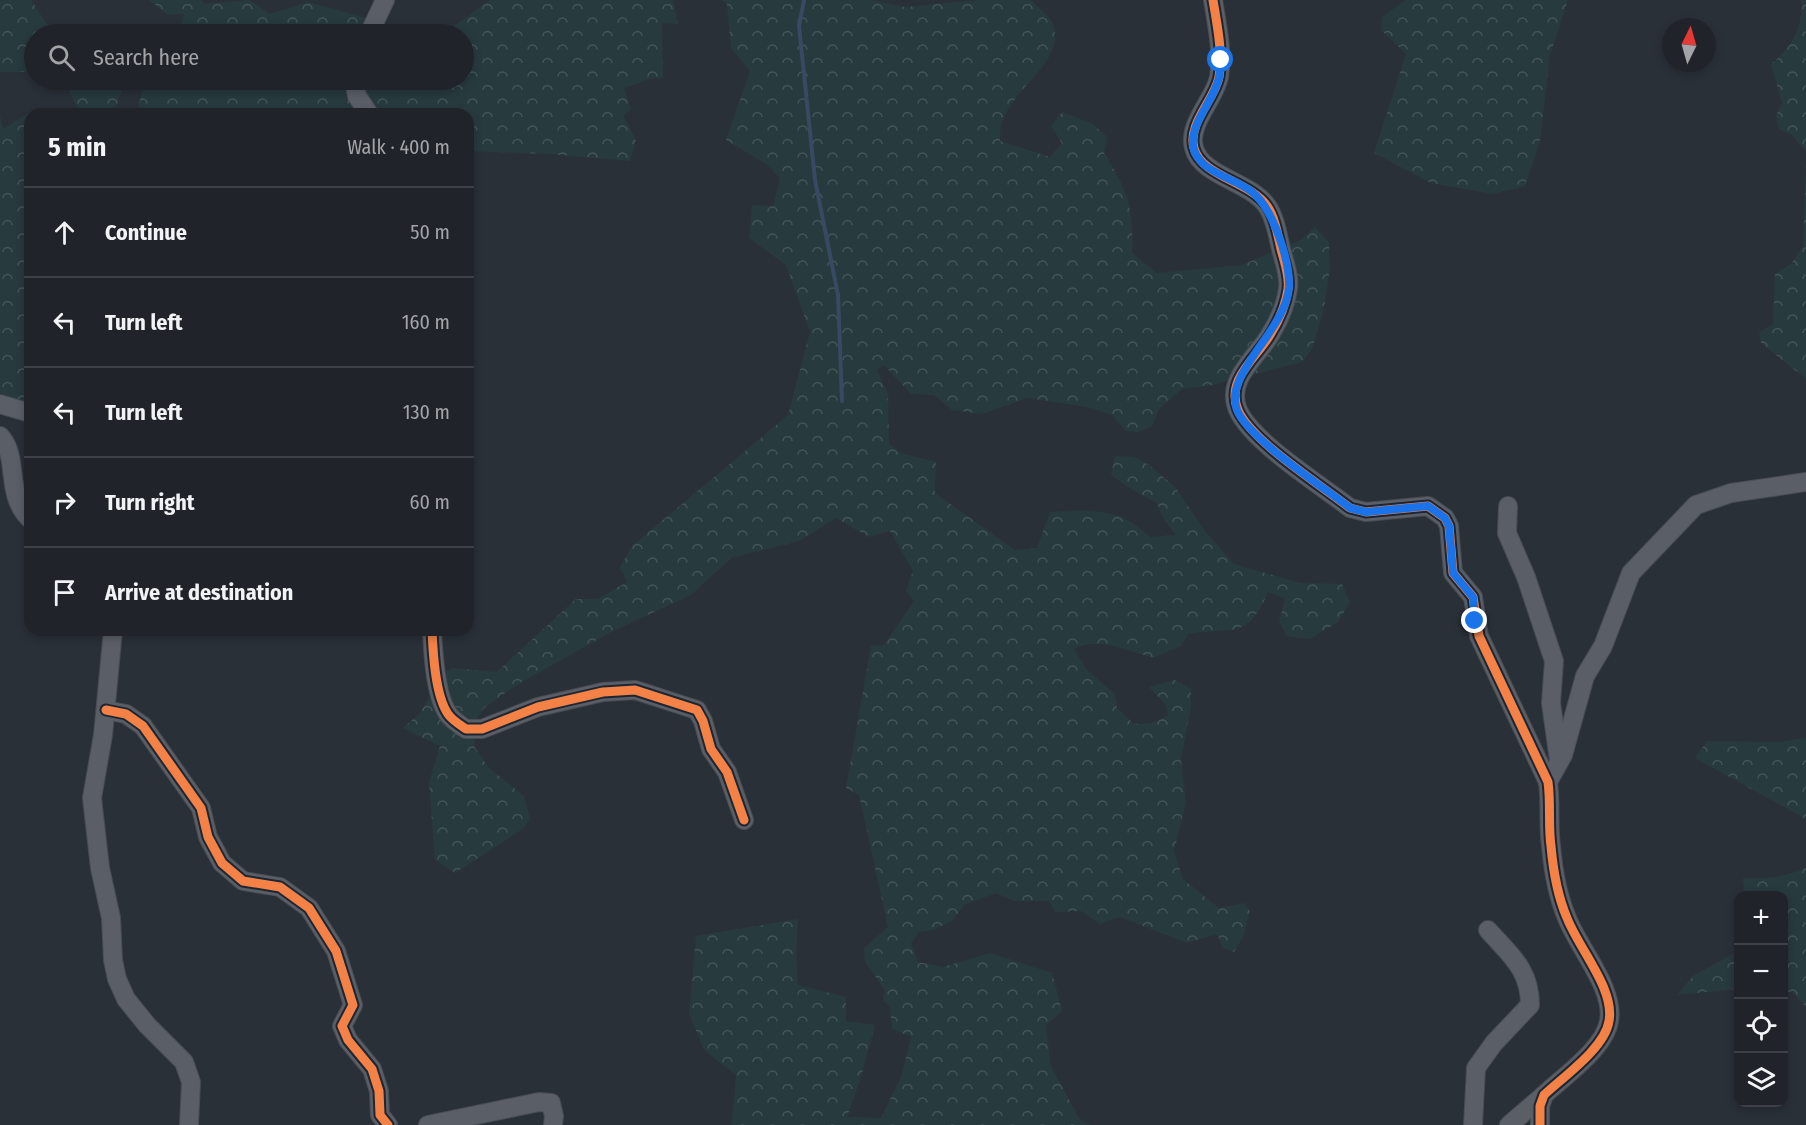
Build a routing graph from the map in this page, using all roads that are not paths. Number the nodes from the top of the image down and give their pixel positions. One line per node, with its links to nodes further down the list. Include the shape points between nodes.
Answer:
1 (385, 0): 3 (street)
2 (1214, 0): 16 (street, via 1221,60 1219,80 1193,136 1194,149 1211,169 1251,190 1268,206 1289,288 1270,336 1243,370 1236,388 1237,409 1251,431 1350,508 1366,512 1428,506 1445,518 1453,573 1473,597 1479,636)
3 (374, 24)
4 (356, 90): 5 (street)
5 (365, 108)
6 (0, 404): 7 (street)
7 (24, 411)
8 (0, 436): 11 (street, via 9,454)
9 (1806, 482): 15 (street, via 1731,493 1696,505 1631,573 1603,646 1585,676)
10 (1508, 506): 15 (street, via 1507,533 1554,661 1551,703)
11 (24, 513)
12 (112, 636): 14 (street)
13 (432, 636): 17 (street, via 433,658 447,713 466,729 482,729 538,707 603,692 635,690 697,710 711,749 727,772)
14 (106, 710): 20 (street, via 92,798 100,868 111,918 113,960 126,999 184,1062 191,1082); 21 (street, via 126,714 143,726 201,808 208,837 222,863 243,881 280,887 309,908 336,951 353,1005 342,1026 354,1049 372,1069 379,1091 380,1115)
15 (1559, 762): 16 (street)
16 (1548, 782): 19 (street, via 1550,845 1566,915 1609,996 1611,1009 1604,1039)
17 (744, 820)
18 (1488, 930): 24 (street, via 1520,966 1530,986 1530,1005 1476,1068)
19 (1544, 1095): 25 (street); 26 (street)
20 (189, 1125)
21 (388, 1125)
22 (428, 1125): 23 (street, via 538,1102 551,1103)
23 (553, 1125)
24 (1473, 1125)
25 (1509, 1125)
26 (1540, 1125)

